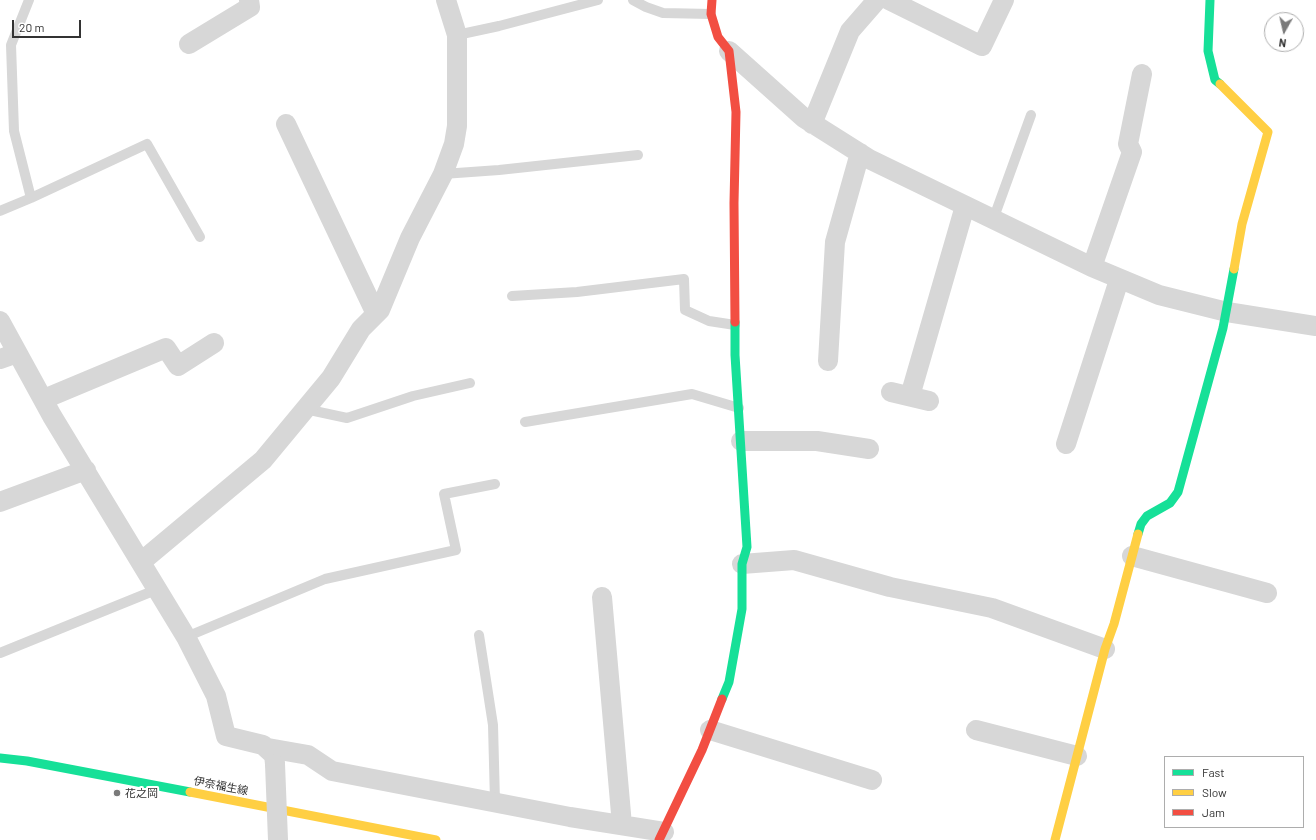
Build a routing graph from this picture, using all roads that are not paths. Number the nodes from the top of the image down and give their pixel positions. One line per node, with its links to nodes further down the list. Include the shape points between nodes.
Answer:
1 (29, 0): 22 (lane, via 11,45 14,131)
2 (249, 0): 13 (street, via 250,7)
3 (446, 0): 12 (street)
4 (598, 0): 12 (lane)
5 (633, 0): 11 (lane, via 663,13)
6 (712, 0): 11 (street)
7 (877, 0): 18 (street, via 850,30)
8 (889, 0): 9 (street, via 982,46)
9 (1004, 0)
10 (1210, 0): 30 (street, via 1208,51 1215,80 1268,132 1242,224)
11 (711, 14): 14 (street, via 718,37)
12 (457, 35): 21 (street, via 457,126 454,144)
13 (189, 44)
14 (729, 51): 18 (street); 33 (street, via 736,112)
15 (1142, 74): 27 (street, via 1128,144 1132,152)
16 (1031, 115): 25 (lane)
17 (286, 124): 31 (street)
18 (812, 124): 19 (street)
19 (860, 153): 23 (street); 37 (street, via 835,242)
20 (638, 155): 21 (lane)
21 (443, 174): 31 (street, via 410,238 380,310)
22 (31, 198): 24 (lane); 26 (lane, via 147,144)
23 (965, 206): 25 (street); 40 (street, via 901,394)
24 (0, 211)
25 (993, 220): 27 (street)
26 (200, 237)
27 (1092, 267): 28 (street)
28 (1119, 280): 30 (street, via 1159,295); 45 (street)
29 (512, 296): 33 (lane, via 577,292 684,279 685,310 709,321)
30 (1227, 312): 34 (street); 50 (street, via 1178,492 1170,504 1147,516 1141,524)
31 (376, 314): 42 (street, via 361,328 331,378)
32 (0, 321): 36 (street)
33 (735, 326): 41 (street)
34 (1316, 326)
35 (214, 343): 39 (street, via 178,366 166,348)
36 (9, 356): 39 (street)
37 (828, 361)
38 (470, 383): 42 (lane, via 413,396 347,418)
39 (44, 399): 47 (street)
40 (929, 401)
41 (738, 408): 43 (lane, via 692,394); 44 (street)
42 (305, 409): 51 (street, via 263,460)
43 (525, 422)
44 (741, 441): 46 (street, via 817,441); 52 (street, via 747,547)
45 (1066, 444)
46 (869, 449)
47 (86, 470): 49 (street); 51 (street)
48 (495, 484): 57 (lane, via 444,494 456,550 325,579)
49 (0, 502)
50 (1132, 556): 54 (street); 58 (street)
51 (141, 562): 53 (street)
52 (742, 564): 58 (street, via 794,560 890,587 992,608); 60 (street, via 742,609 729,682)
53 (158, 589): 57 (street); 59 (lane)
54 (1267, 594)
55 (602, 598): 67 (street)
56 (479, 635): 66 (lane, via 493,725)
57 (186, 637): 62 (street, via 216,696 226,736 264,745)
58 (1105, 649): 63 (street)
59 (0, 653)
60 (710, 730): 65 (street); 68 (street)
61 (976, 730): 63 (street)
62 (271, 756): 66 (street, via 308,755 332,771); 69 (street, bridge)
63 (1077, 756): 71 (street)
64 (0, 758): 70 (street, 伊奈福生線, via 27,761)
65 (872, 780)
66 (496, 802): 67 (street)
67 (622, 825): 68 (street)
68 (662, 836)
69 (278, 840)
70 (436, 840)
71 (1055, 840)

